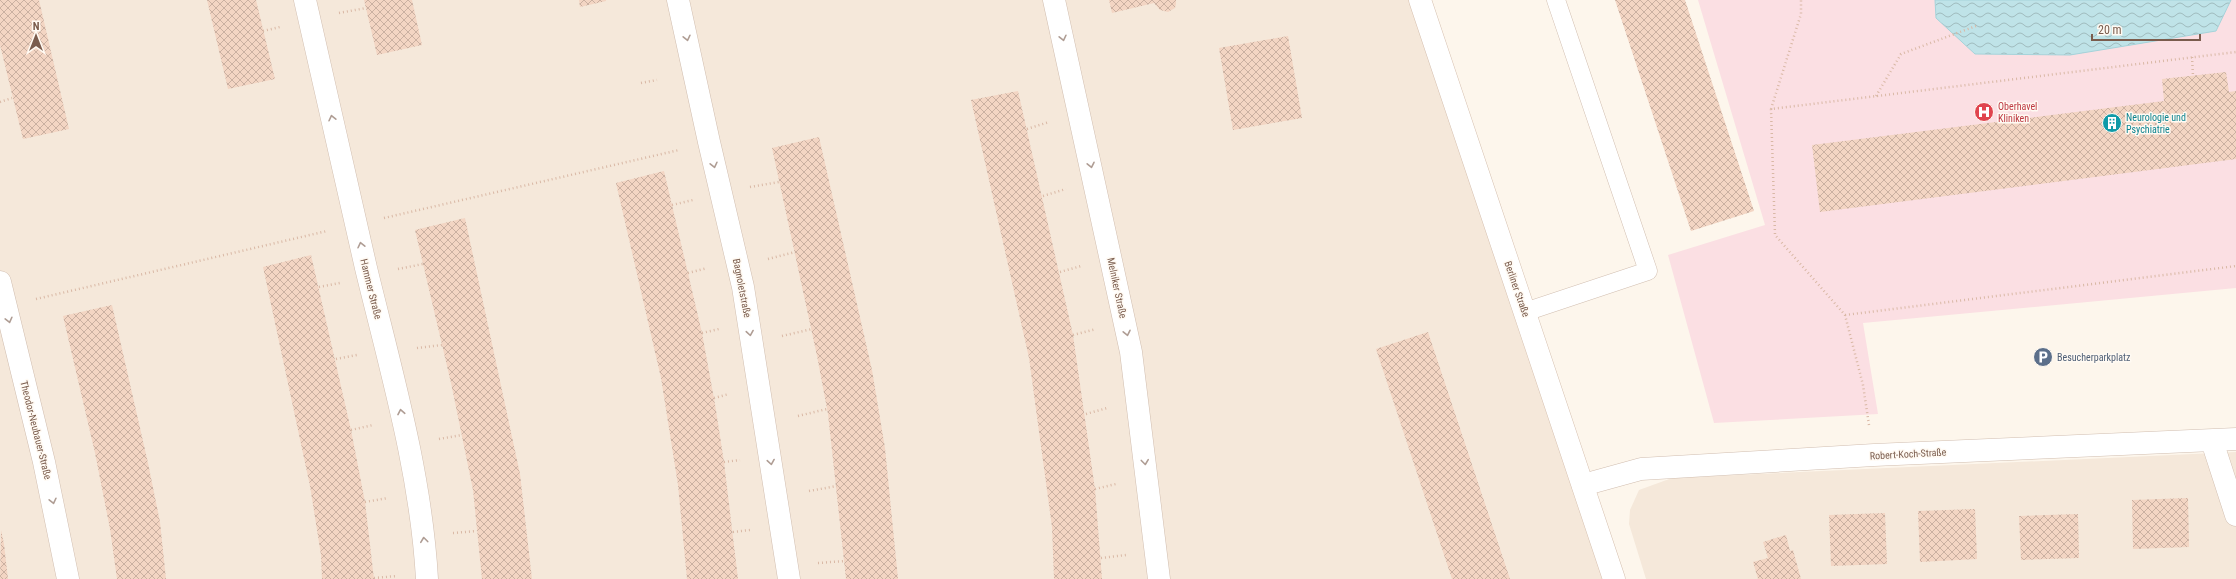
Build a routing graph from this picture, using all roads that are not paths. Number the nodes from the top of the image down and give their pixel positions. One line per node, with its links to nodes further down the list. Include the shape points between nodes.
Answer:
1 (305, 0): 13 (street, Hammer Straße, one-way to 1, via 416,485 398,398)
2 (678, 0): 14 (street, Bagnoletstraße, one-way to 14, via 743,287)
3 (1054, 0): 15 (street, Melniker Straße, one-way to 15, via 1131,352)
4 (1420, 0): 7 (street, Berliner Straße)
5 (1556, 0): 7 (lane, via 1648,271)
6 (0, 282): 12 (street, Theodor-Neubauer-Straße, one-way to 12, via 44,462)
7 (1525, 312): 10 (street, Berliner Straße)
8 (2236, 439): 9 (street, Robert-Koch-Straße)
9 (2212, 441): 10 (street, Robert-Koch-Straße, via 1874,455 1641,469); 11 (street)
10 (1583, 485): 16 (street, Berliner Straße)
11 (2236, 515)
12 (68, 579)
13 (427, 579)
14 (789, 579)
15 (1159, 579)
16 (1614, 579)

